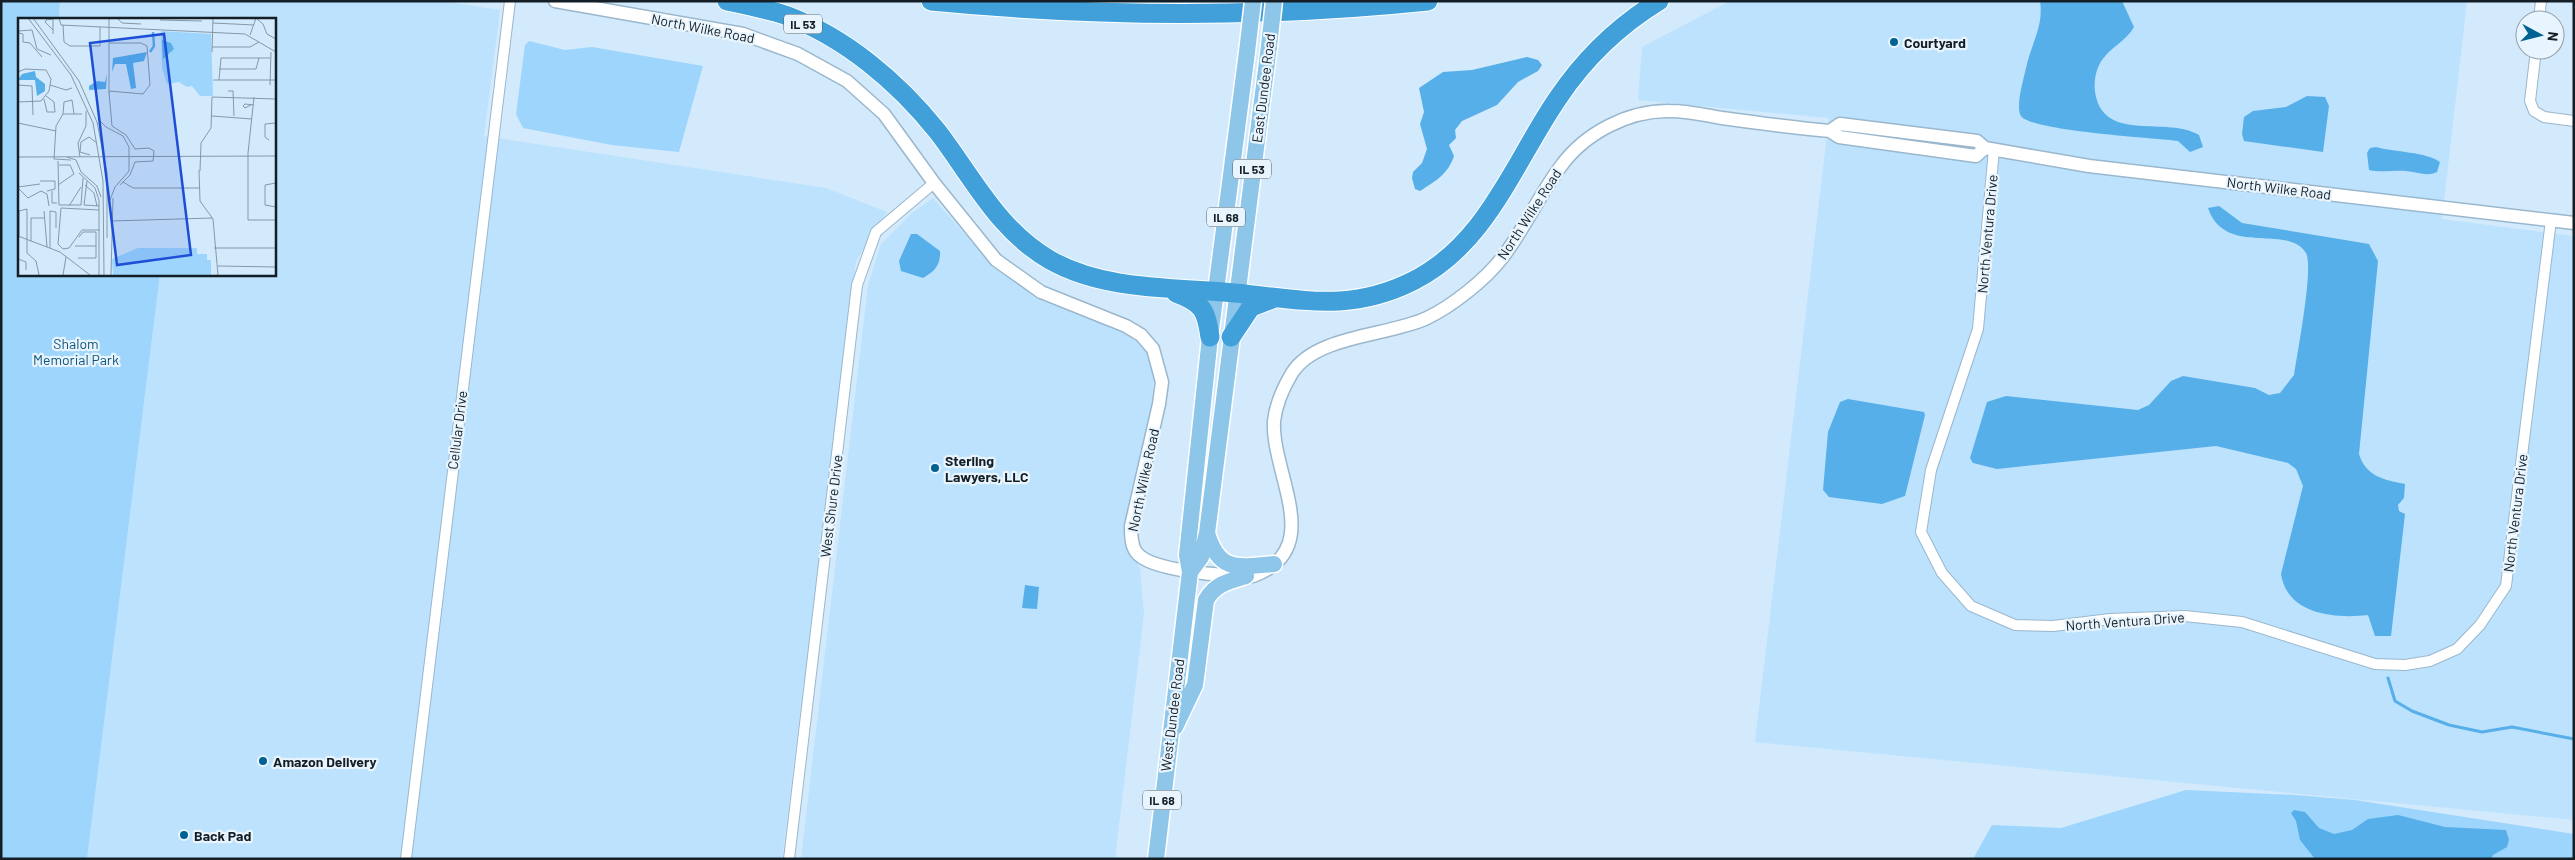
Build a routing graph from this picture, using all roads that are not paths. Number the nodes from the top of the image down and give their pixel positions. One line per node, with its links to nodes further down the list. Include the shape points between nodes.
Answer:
1 (510, 1): 26 (street, Cellular Drive)
2 (555, 1): 12 (street, North Wilke Road, via 743,34 798,54 847,81 884,114)
3 (727, 1): 15 (highway, IL 53, via 786,16 827,34 858,55 890,81 931,125 986,203 1029,246 1051,260 1095,278)
4 (931, 1): 7 (highway, via 1060,11 1170,14 1344,8)
5 (1253, 1): 16 (main road, East Dundee Road / IL 68, bridge)
6 (1274, 1): 17 (main road, East Dundee Road / IL 53, bridge)
7 (1428, 1)
8 (1659, 1): 18 (highway, via 1636,15 1587,59 1556,101 1485,218 1464,244 1437,266 1413,281 1356,299 1330,303)
9 (2535, 60): 10 (street, via 2530,101 2534,111 2544,117)
10 (2574, 121)
11 (1990, 149): 13 (street, North Wilke Road, via 2089,166); 13 (street, North Ventura Drive, via 1978,329 1931,470 1921,532 1942,573 1971,606 2015,625 2053,626 2110,619 2185,616 2234,621 2375,664 2405,665 2430,661 2457,649 2480,625 2506,586); 22 (street, North Wilke Road, via 1977,141 1840,124 1830,131 1669,111 1628,117 1595,133 1562,164 1502,259 1472,288 1427,318 1333,345 1309,356 1294,370 1278,399 1274,421 1292,530 1282,558)
12 (934, 183): 23 (street, North Wilke Road, via 984,246 1010,272 1041,292 1126,326 1141,335 1153,349 1162,382 1160,404 1131,526 1131,538 1135,552 1146,562); 27 (street, West Shure Drive, via 876,232 857,285)
13 (2551, 220): 14 (street, North Wilke Road)
14 (2574, 223)
15 (1167, 290): 16 (highway, IL 53); 19 (highway, via 1199,304 1206,314)
16 (1218, 292): 17 (highway); 19 (main road, West Dundee Road / IL 68)
17 (1237, 293): 18 (highway); 20 (main road, West Dundee Road / IL 68)
18 (1274, 298): 20 (highway, via 1251,307)
19 (1210, 337): 23 (main road, West Dundee Road / IL 68, via 1187,555)
20 (1231, 337): 21 (main road, West Dundee Road / IL 68)
21 (1207, 533): 22 (main road, via 1217,556 1233,566); 23 (main road, West Dundee Road / IL 68, via 1202,557)
22 (1274, 564): 24 (street, North Wilke Road, via 1263,573)
23 (1190, 572): 24 (street, North Wilke Road); 25 (main road, West Dundee Road / IL 68)
24 (1246, 576): 25 (main road, via 1221,584 1206,600 1195,685)
25 (1169, 740): 28 (main road, West Dundee Road / IL 68)
26 (406, 859)
27 (789, 859)
28 (1156, 859)

